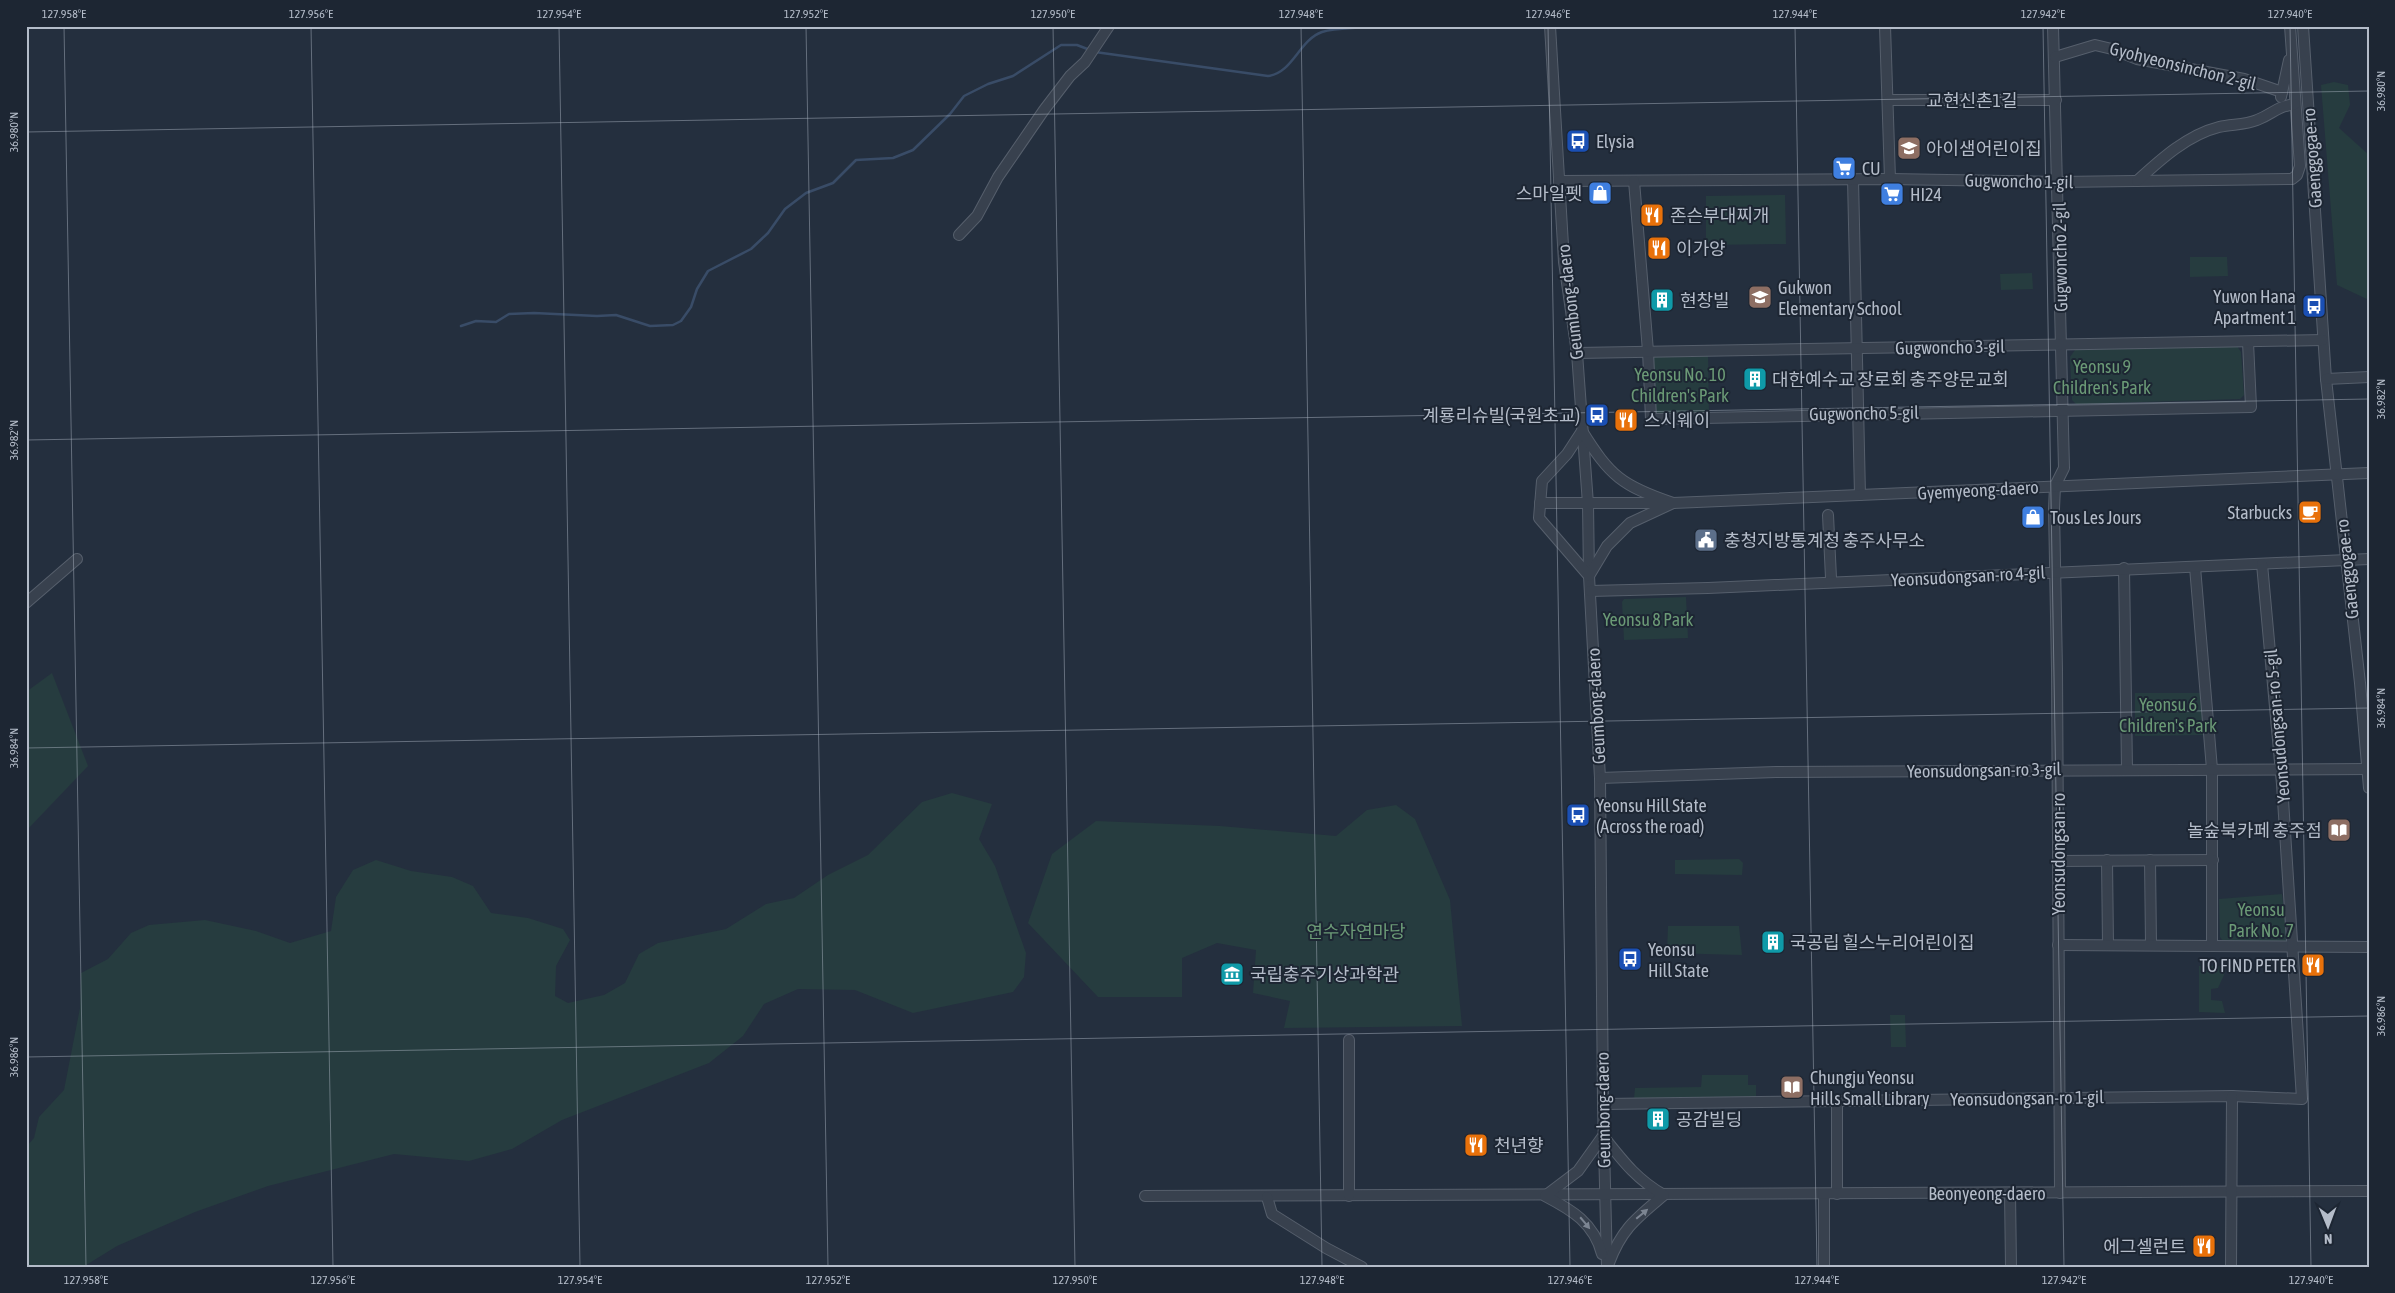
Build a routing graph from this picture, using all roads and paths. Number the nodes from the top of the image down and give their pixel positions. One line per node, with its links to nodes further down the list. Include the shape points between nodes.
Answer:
1 (1109, 26): 20 (street, via 1089,56 1044,110 998,177 977,216)
2 (1550, 26): 16 (street, Geumbong-daero)
3 (1885, 26): 10 (street)
4 (2053, 26): 8 (street, Gugwoncho 2-gil)
5 (2290, 26): 7 (street, Gugwoncho 1-gil)
6 (2303, 26): 21 (street, Gaenggogae-ro)
7 (2292, 44): 9 (street); 12 (street, Gugwoncho 1-gil)
8 (2055, 57): 9 (street, Gyohyeonsinchon 2-gil, via 2095,45 2112,48 2137,59 2244,79); 11 (street, Gugwoncho 2-gil)
9 (2282, 92): 13 (street)
10 (1888, 100): 11 (street, 교현신촌1길); 15 (street)
11 (2056, 100): 19 (street, Gugwoncho 2-gil)
12 (2295, 104): 13 (street); 18 (street, Gugwoncho 1-gil, via 2300,166 2292,180)
13 (2280, 106): 18 (street, via 2258,120 2219,127 2180,146)
14 (1853, 179): 15 (street, Gugwoncho 1-gil); 17 (street, Gugwoncho 1-gil); 24 (street)
15 (1890, 179): 19 (street, Gugwoncho 1-gil)
16 (1559, 181): 17 (street, Gugwoncho 1-gil); 26 (street, Geumbong-daero, via 1564,262)
17 (1634, 181): 25 (street, Gugwoncho 5-gil)
18 (2137, 181): 19 (street, Gugwoncho 1-gil)
19 (2058, 182): 23 (street, Gugwoncho 2-gil)
20 (959, 235)
21 (2323, 340): 22 (street, Gugwoncho 3-gil); 28 (street, Gaenggogae-ro)
22 (2248, 342): 23 (street, Gugwoncho 3-gil); 29 (street, Gugwoncho 5-gil, via 2251,407)
23 (2062, 345): 24 (street, Gugwoncho 3-gil); 29 (street, Gugwoncho 2-gil)
24 (1857, 348): 25 (street, Gugwoncho 3-gil); 30 (street)
25 (1648, 352): 26 (street, Gugwoncho 3-gil); 30 (street, Gugwoncho 5-gil, via 1651,419)
26 (1577, 353): 31 (street, Geumbong-daero)
27 (2369, 377): 28 (street)
28 (2326, 379): 33 (street, Gaenggogae-ro)
29 (2063, 409): 30 (street, Gugwoncho 5-gil); 34 (street, Gugwoncho 2-gil, via 2064,468)
30 (1858, 414): 35 (street)
31 (1582, 431): 36 (street, via 1613,474 1649,495); 37 (street, via 1567,454 1542,481); 38 (street, Geumbong-daero)
32 (2369, 472): 33 (street, Gyemyeong-daero)
33 (2335, 474): 34 (street, Gyemyeong-daero); 42 (street, Gaenggogae-ro)
34 (2055, 486): 35 (street, Gyemyeong-daero); 46 (street, Yeonsudongsan-ro)
35 (1860, 495): 36 (street, Gyemyeong-daero)
36 (1673, 503): 38 (street, Gyemyeong-daero); 47 (street, via 1630,523 1608,546)
37 (1540, 504): 38 (street, Gyemyeong-daero); 47 (street, via 1539,518)
38 (1588, 504): 47 (street, Geumbong-daero)
39 (1828, 515): 48 (street)
40 (77, 559): 50 (street)
41 (2369, 559): 42 (street, Yeonsudongsan-ro 4-gil)
42 (2346, 560): 43 (street, Yeonsudongsan-ro 4-gil); 54 (street, Gaenggogae-ro)
43 (2262, 564): 44 (street, Yeonsudongsan-ro 4-gil); 55 (street, Yeonsudongsan-ro 5-gil)
44 (2195, 567): 45 (street, Yeonsudongsan-ro 4-gil); 53 (street)
45 (2124, 568): 46 (street, Yeonsudongsan-ro 4-gil); 52 (street)
46 (2055, 572): 49 (street, Yeonsudongsan-ro 4-gil); 51 (street, Yeonsudongsan-ro)
47 (1589, 576): 49 (street, Geumbong-daero)
48 (1831, 578)
49 (1590, 591): 56 (street, Geumbong-daero)
50 (26, 603)
51 (2057, 769): 52 (street, Yeonsudongsan-ro 3-gil); 56 (street, Yeonsudongsan-ro 3-gil, via 1769,772); 61 (street, Yeonsudongsan-ro)
52 (2128, 769): 53 (street, Yeonsudongsan-ro 3-gil)
53 (2212, 769): 55 (street, Yeonsudongsan-ro 3-gil); 60 (street)
54 (2368, 769): 55 (street, Yeonsudongsan-ro 3-gil); 57 (street, Gaenggogae-ro)
55 (2281, 770): 66 (street, Yeonsudongsan-ro 5-gil)
56 (1600, 778): 73 (street, Geumbong-daero)
57 (2369, 788)
58 (2107, 860): 59 (street); 61 (street); 63 (street)
59 (2150, 860): 60 (street); 64 (street)
60 (2213, 860): 65 (street)
61 (2058, 861): 62 (street, Yeonsudongsan-ro)
62 (2058, 945): 63 (street); 70 (street, Yeonsudongsan-ro)
63 (2108, 945): 64 (street)
64 (2151, 945): 65 (street)
65 (2212, 945): 66 (street)
66 (2293, 947): 67 (street); 71 (street, Yeonsudongsan-ro 5-gil)
67 (2369, 947)
68 (1349, 1040): 83 (street)
69 (2232, 1096): 70 (street, Yeonsudongsan-ro 1-gil); 71 (street, Yeonsudongsan-ro 1-gil); 76 (street)
70 (2059, 1098): 72 (street, Yeonsudongsan-ro 1-gil); 78 (street, Yeonsudongsan-ro)
71 (2302, 1098)
72 (1837, 1101): 73 (street, Yeonsudongsan-ro 1-gil); 80 (street)
73 (1603, 1104): 74 (street, Geumbong-daero)
74 (1603, 1136): 81 (street, via 1631,1172); 84 (street, via 1578,1172); 85 (street, Geumbong-daero)
75 (2369, 1191): 76 (street, Beonyeong-daero)
76 (2231, 1192): 78 (street, Beonyeong-daero); 91 (street)
77 (2010, 1193): 78 (street, Beonyeong-daero); 80 (street, Beonyeong-daero); 90 (street)
78 (2060, 1193)
79 (1824, 1194): 80 (street, Beonyeong-daero); 81 (street, Beonyeong-daero); 89 (street)
80 (1836, 1194)
81 (1664, 1195): 85 (street, Beonyeong-daero); 88 (street, one-way to 81, via 1617,1242 1632,1222)
82 (1145, 1196): 86 (street, Beonyeong-daero)
83 (1349, 1196): 84 (street, Beonyeong-daero); 86 (street, Beonyeong-daero)
84 (1546, 1196): 85 (street, Beonyeong-daero); 88 (street, one-way to 88, via 1577,1213 1585,1222 1598,1240)
85 (1605, 1196): 88 (street, Geumbong-daero)
86 (1267, 1197): 87 (street, via 1272,1214)
87 (1362, 1267)
88 (1607, 1267)
89 (1824, 1267)
90 (2011, 1267)
91 (2230, 1267)

